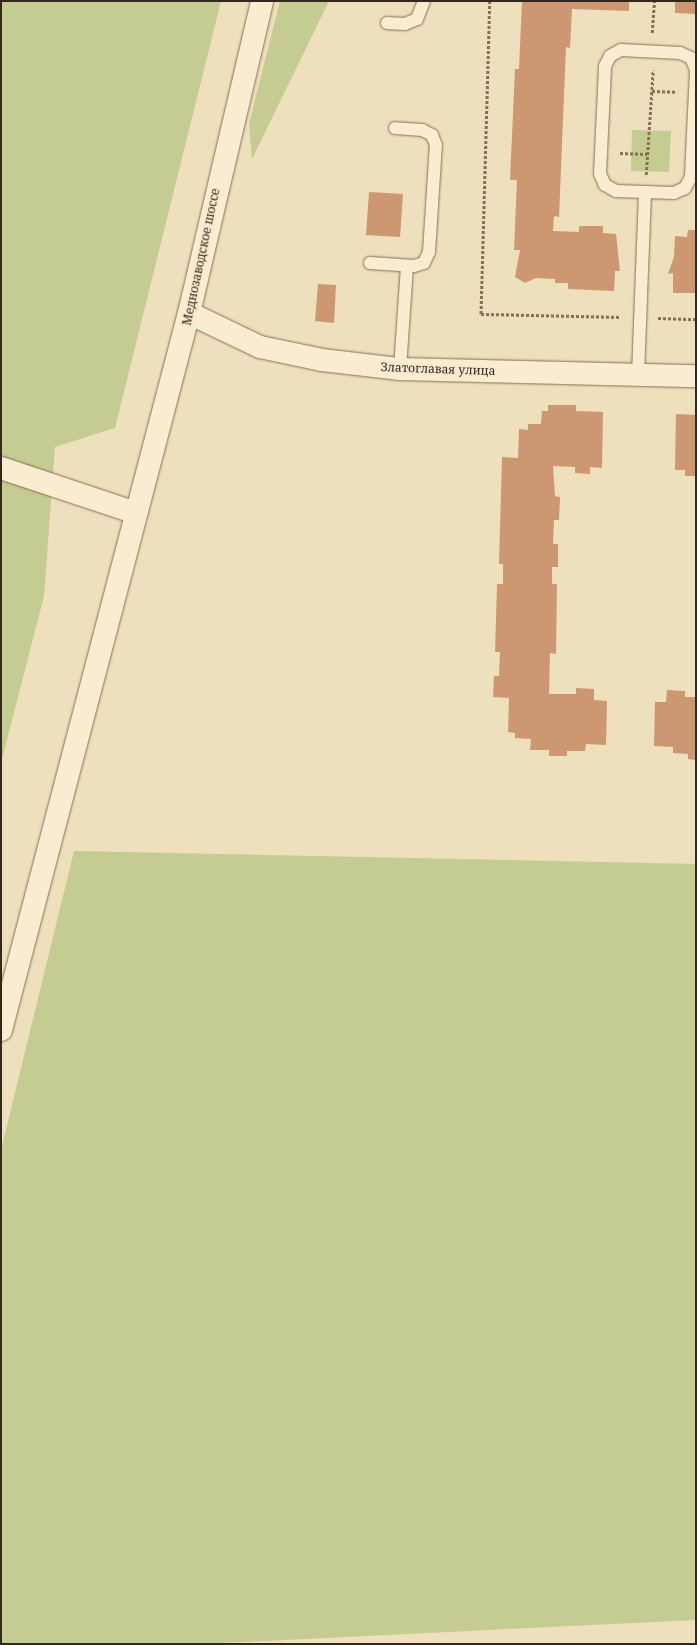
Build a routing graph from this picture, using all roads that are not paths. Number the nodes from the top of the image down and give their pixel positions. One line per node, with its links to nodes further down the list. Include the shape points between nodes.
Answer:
1 (262, 1): 8 (street, Меднозаводское шоссе)
2 (424, 1): 3 (lane, via 417,19 405,24)
3 (387, 23)
4 (395, 128): 7 (lane, via 422,130 432,135 436,145 429,252 424,262)
5 (645, 192): 5 (lane, via 674,193 685,188 691,177 696,70 691,58 680,53 621,50 610,56 605,66 600,174 606,185 616,191); 10 (lane)
6 (370, 263): 7 (lane)
7 (407, 266): 9 (lane)
8 (189, 313): 9 (street, Златоглавая улица, via 260,347 293,356); 13 (street, Меднозаводское шоссе)
9 (400, 369): 10 (street, Златоглавая улица)
10 (638, 375): 11 (street, Златоглавая улица)
11 (696, 376)
12 (1, 468): 13 (street)
13 (136, 513): 14 (street, Меднозаводское шоссе)
14 (1, 1030)

